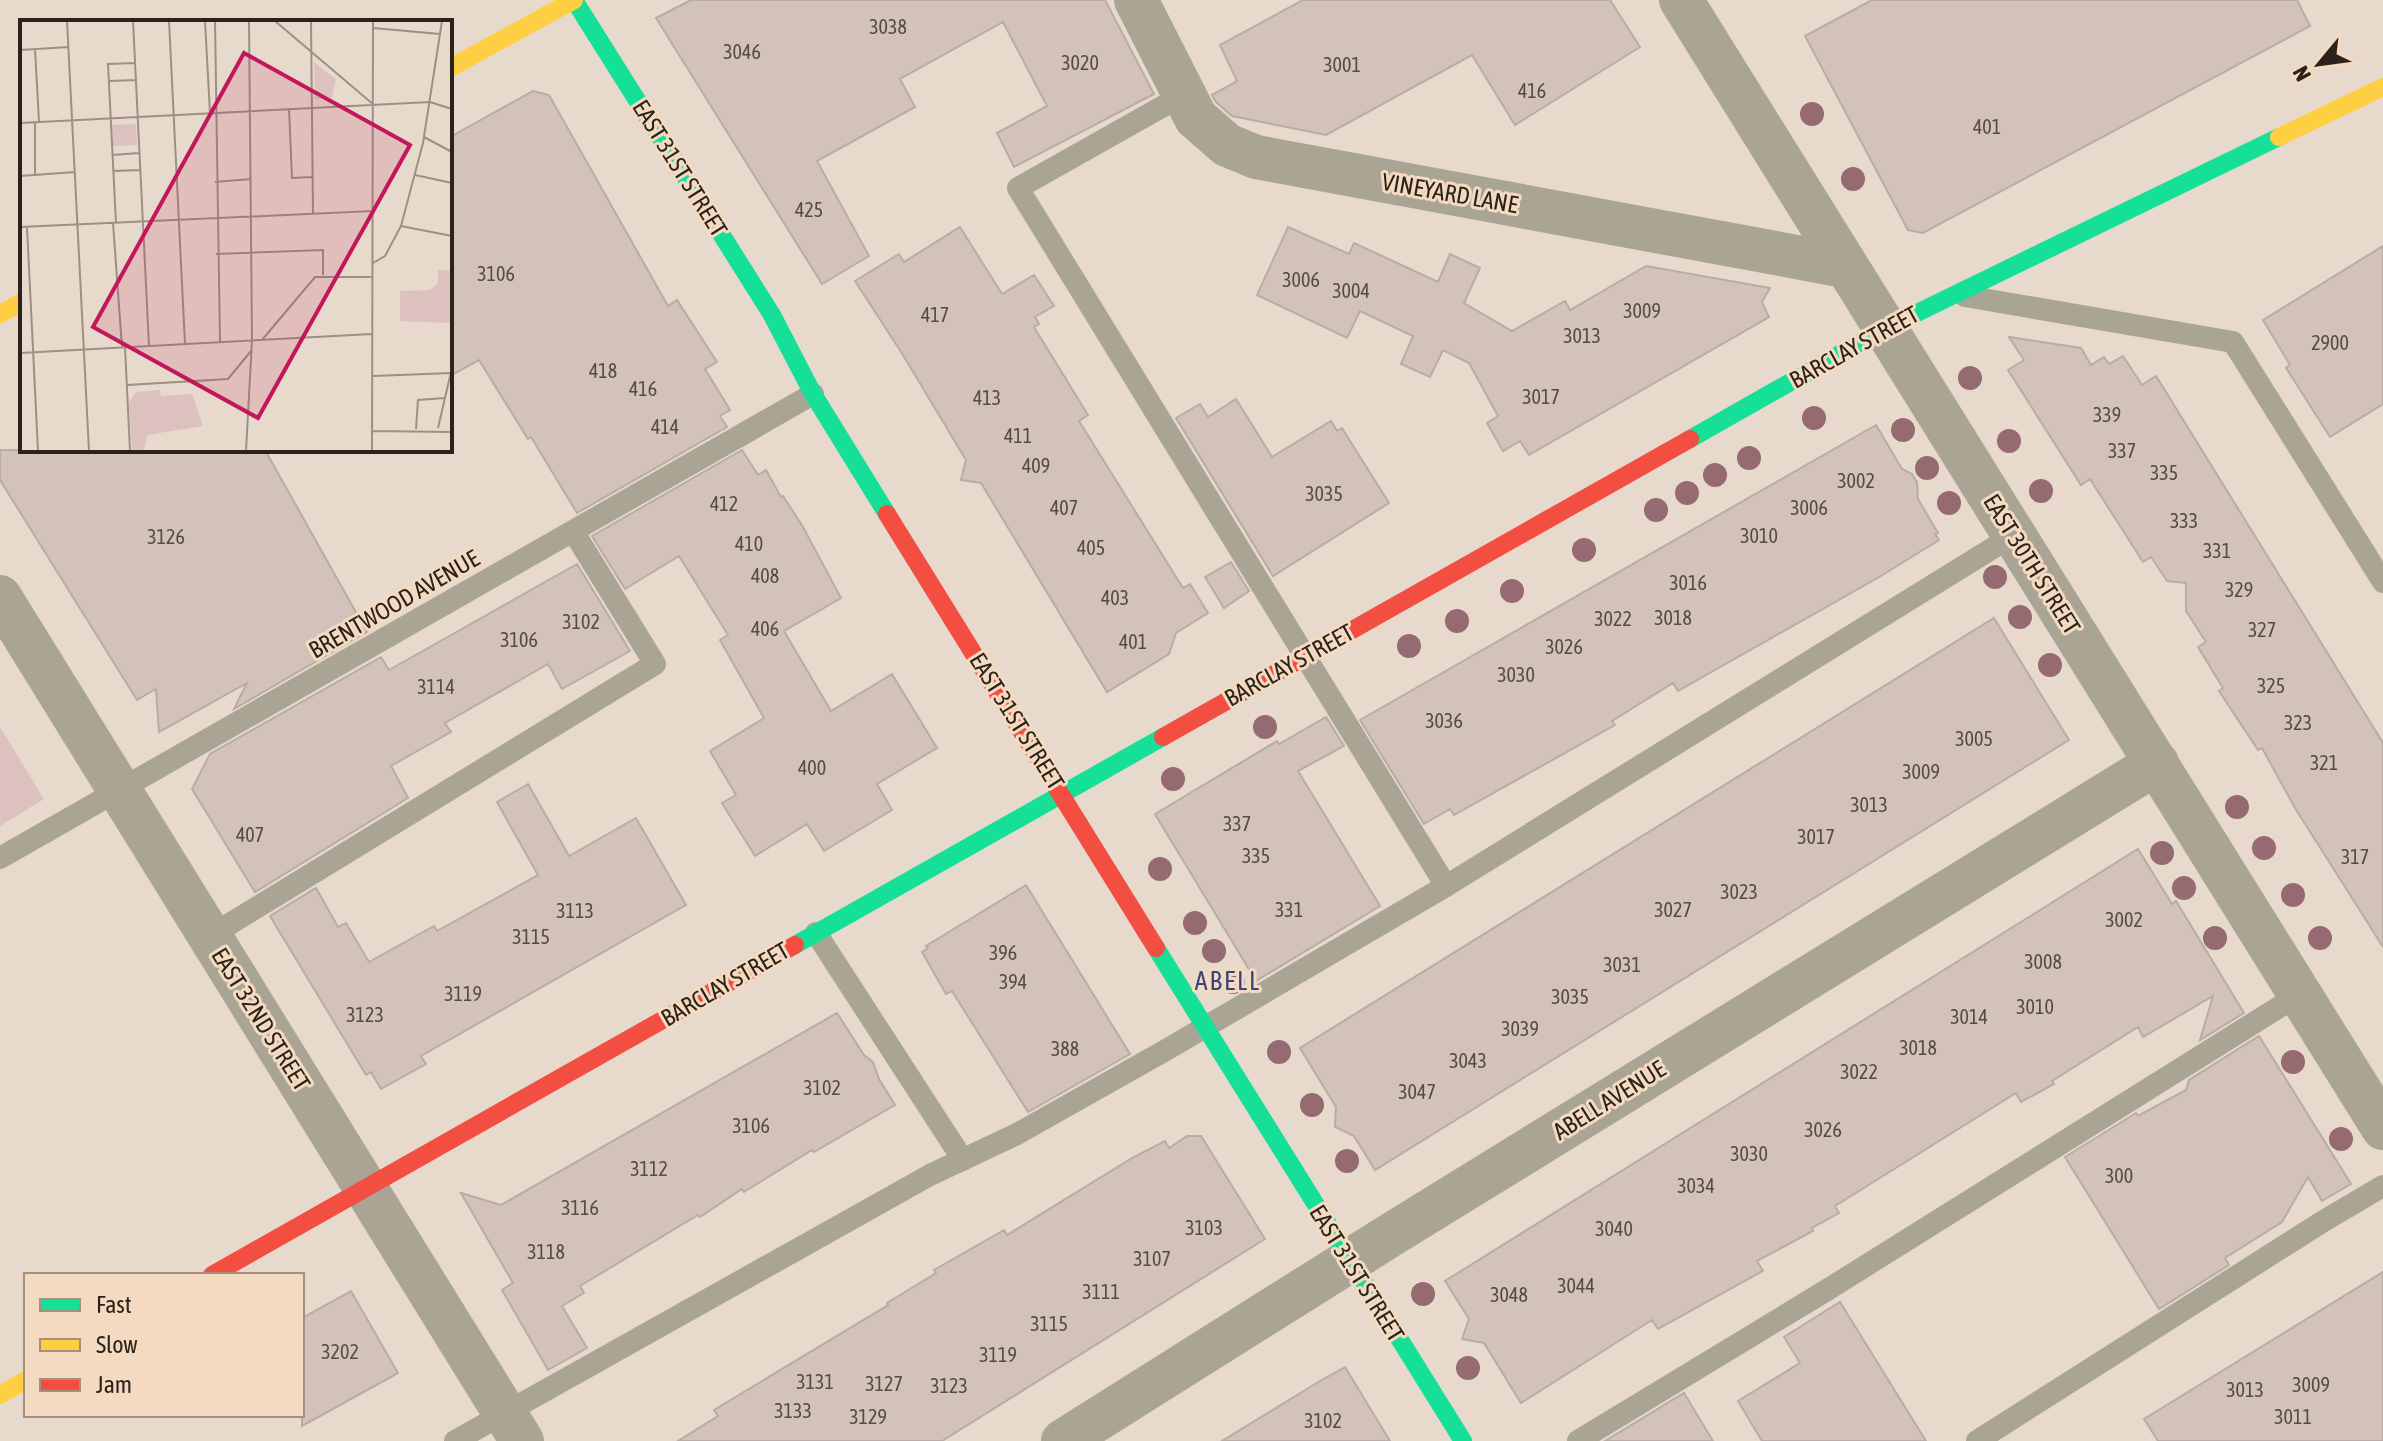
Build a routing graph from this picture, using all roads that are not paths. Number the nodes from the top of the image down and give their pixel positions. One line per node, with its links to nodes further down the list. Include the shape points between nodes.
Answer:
1 (574, 0): 4 (street); 12 (street, EAST 31ST STREET, via 772,315)
2 (1136, 0): 6 (street, VINEYARD LANE)
3 (1681, 0): 7 (street, EAST 30TH STREET)
4 (452, 67)
5 (2383, 87): 8 (street, BARCLAY STREET)
6 (1183, 95): 7 (street, VINEYARD LANE, via 1212,133 1256,157); 17 (lane, via 1018,188)
7 (1845, 266): 11 (street, EAST 30TH STREET)
8 (1954, 294): 11 (street, BARCLAY STREET); 15 (lane, via 2233,342)
9 (20, 303): 10 (street)
10 (0, 314)
11 (1884, 329): 14 (street, EAST 30TH STREET); 17 (street, BARCLAY STREET)
12 (813, 394): 13 (lane, BRENTWOOD AVENUE); 20 (street, EAST 31ST STREET)
13 (573, 531): 19 (lane, BRENTWOOD AVENUE); 24 (lane, via 655,664)
14 (2014, 535): 18 (street, EAST 30TH STREET); 22 (lane)
15 (2383, 582)
16 (0, 597): 19 (street, EAST 32ND STREET)
17 (1305, 657): 20 (street, BARCLAY STREET); 22 (lane)
18 (2157, 763): 25 (street, EAST 30TH STREET); 31 (street, ABELL AVENUE)
19 (120, 790): 21 (lane, BRENTWOOD AVENUE); 24 (street, EAST 32ND STREET)
20 (1062, 794): 23 (street, BARCLAY STREET); 26 (street, EAST 31ST STREET)
21 (0, 858)
22 (1446, 886): 26 (lane)
23 (816, 933): 28 (lane); 30 (street, BARCLAY STREET)
24 (210, 936): 30 (street, EAST 32ND STREET)
25 (2300, 994): 27 (street, EAST 30TH STREET); 39 (lane)
26 (1204, 1027): 28 (lane); 31 (street, EAST 31ST STREET)
27 (2383, 1128)
28 (963, 1160): 35 (lane)
29 (2383, 1186): 40 (lane)
30 (365, 1188): 32 (street, BARCLAY STREET); 35 (street, EAST 32ND STREET)
31 (1350, 1260): 37 (street, ABELL AVENUE); 38 (street, EAST 31ST STREET)
32 (216, 1273)
33 (24, 1381): 34 (street)
34 (0, 1395)
35 (513, 1427): 36 (lane)
36 (455, 1441)
37 (1063, 1441)
38 (1463, 1441)
39 (1578, 1441)
40 (1977, 1441)

